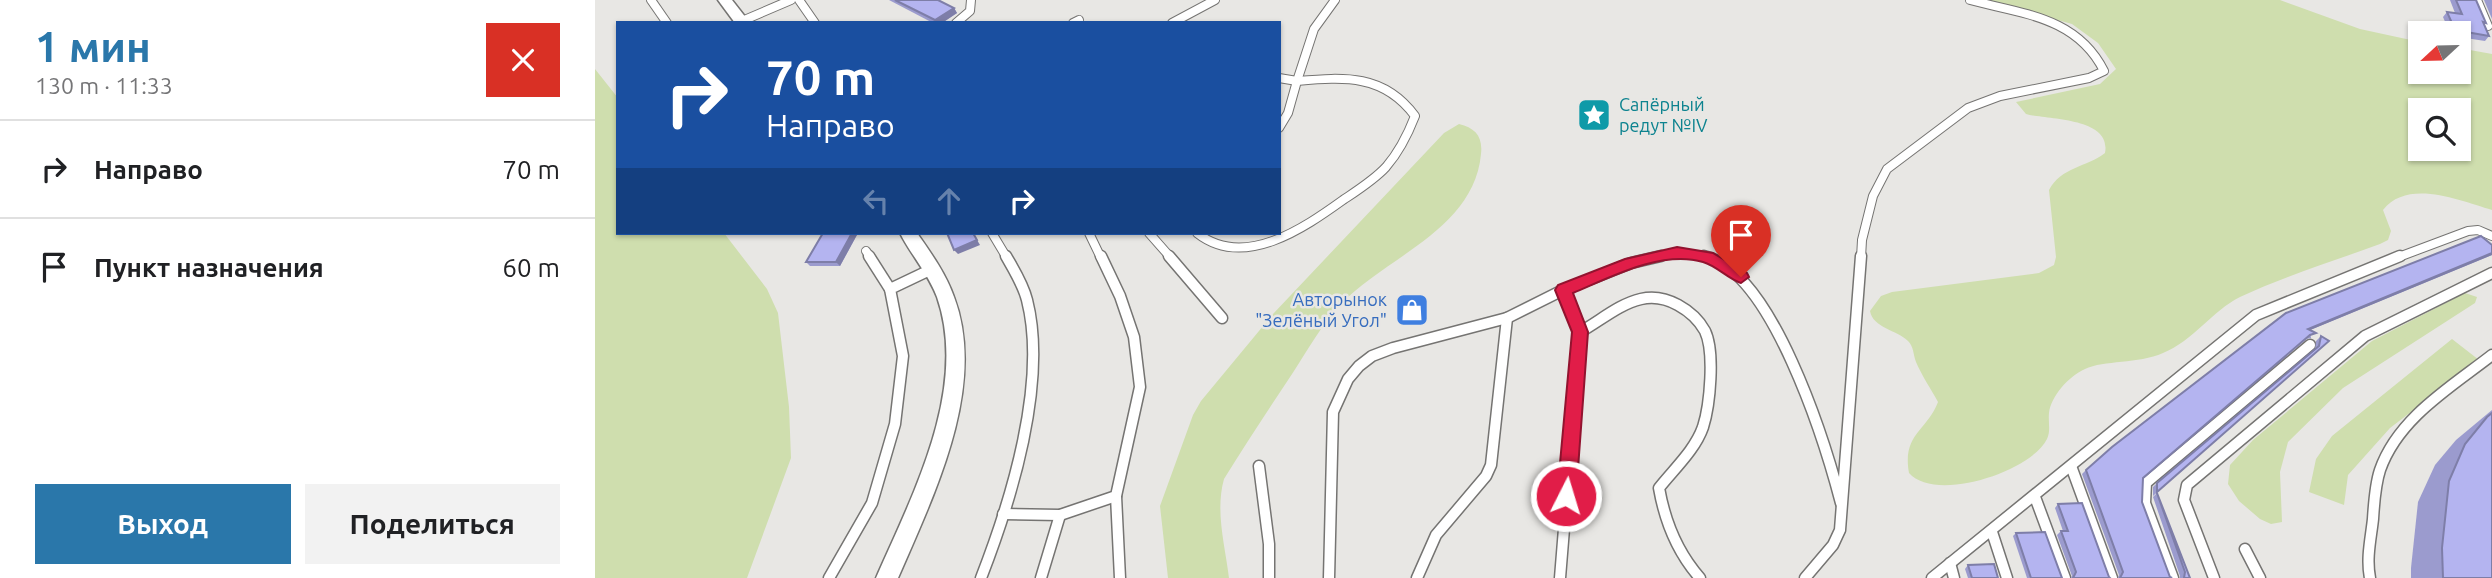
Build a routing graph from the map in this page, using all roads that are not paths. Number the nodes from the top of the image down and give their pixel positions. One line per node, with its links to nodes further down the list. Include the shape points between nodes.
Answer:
1 (651, 0): 10 (lane)
2 (791, 0): 12 (lane)
3 (799, 0): 13 (lane)
4 (971, 0): 14 (lane, via 970,11)
5 (1215, 0): 15 (lane)
6 (1335, 0): 18 (lane, via 1314,29)
7 (1970, 0): 40 (lane, via 2070,31 2089,47 2104,71 1968,108 1888,169 1873,196 1862,240)
8 (2477, 0): 16 (lane)
9 (732, 3): 11 (street)
10 (666, 21)
11 (742, 21)
12 (745, 21)
13 (814, 21)
14 (958, 21)
15 (1177, 21)
16 (2488, 26)
17 (1281, 78): 18 (lane)
18 (1297, 81): 19 (lane); 24 (lane, via 1363,79 1399,96 1415,116 1409,134 1382,171 1286,238 1230,246)
19 (1281, 125)
20 (909, 235): 27 (street)
21 (993, 235): 41 (lane, via 1027,299 1033,354 1025,422)
22 (1090, 235): 38 (lane, via 1134,337 1140,387)
23 (1151, 235): 31 (lane)
24 (1199, 235)
25 (2492, 236): 37 (lane, via 2467,231 2256,315)
26 (866, 251): 29 (lane)
27 (932, 269): 29 (lane); 48 (street, via 948,306 955,348 953,381 936,461)
28 (2492, 273): 63 (lane, via 2365,335 2187,485 2184,500)
29 (890, 289): 47 (lane, via 903,356 895,424 872,503)
30 (1563, 290): 32 (lane); 33 (lane); 40 (lane, via 1631,263 1677,253 1708,257 1741,277 1783,344 1828,452)
31 (1222, 317)
32 (1507, 318): 46 (lane, via 1491,465 1436,535); 53 (lane, via 1383,352 1348,379 1333,412)
33 (1580, 332): 54 (lane); 55 (lane, via 1623,305 1647,298 1671,300 1690,312 1706,333 1711,387 1703,429 1659,488 1662,511 1688,566)
34 (2310, 345): 62 (lane, via 2146,484 2145,503)
35 (2492, 355): 65 (lane, via 2395,438 2380,470 2374,501)
36 (1259, 466): 52 (lane)
37 (2071, 466): 39 (lane); 61 (lane)
38 (1116, 496): 42 (lane); 51 (lane)
39 (2035, 497): 43 (lane); 60 (lane)
40 (1841, 503): 56 (lane, via 1840,530 1833,545)
41 (1003, 514): 42 (lane); 49 (lane)
42 (1061, 515): 50 (lane)
43 (1993, 532): 45 (lane); 59 (lane)
44 (2245, 549): 64 (lane)
45 (1950, 563): 57 (lane); 58 (lane)
46 (1419, 577)
47 (829, 578)
48 (887, 578)
49 (981, 578)
50 (1041, 578)
51 (1119, 578)
52 (1269, 578)
53 (1329, 578)
54 (1560, 578)
55 (1700, 578)
56 (1805, 578)
57 (1932, 578)
58 (1954, 578)
59 (2007, 578)
60 (2065, 578)
61 (2112, 578)
62 (2173, 578)
63 (2214, 578)
64 (2260, 578)
65 (2370, 578)

